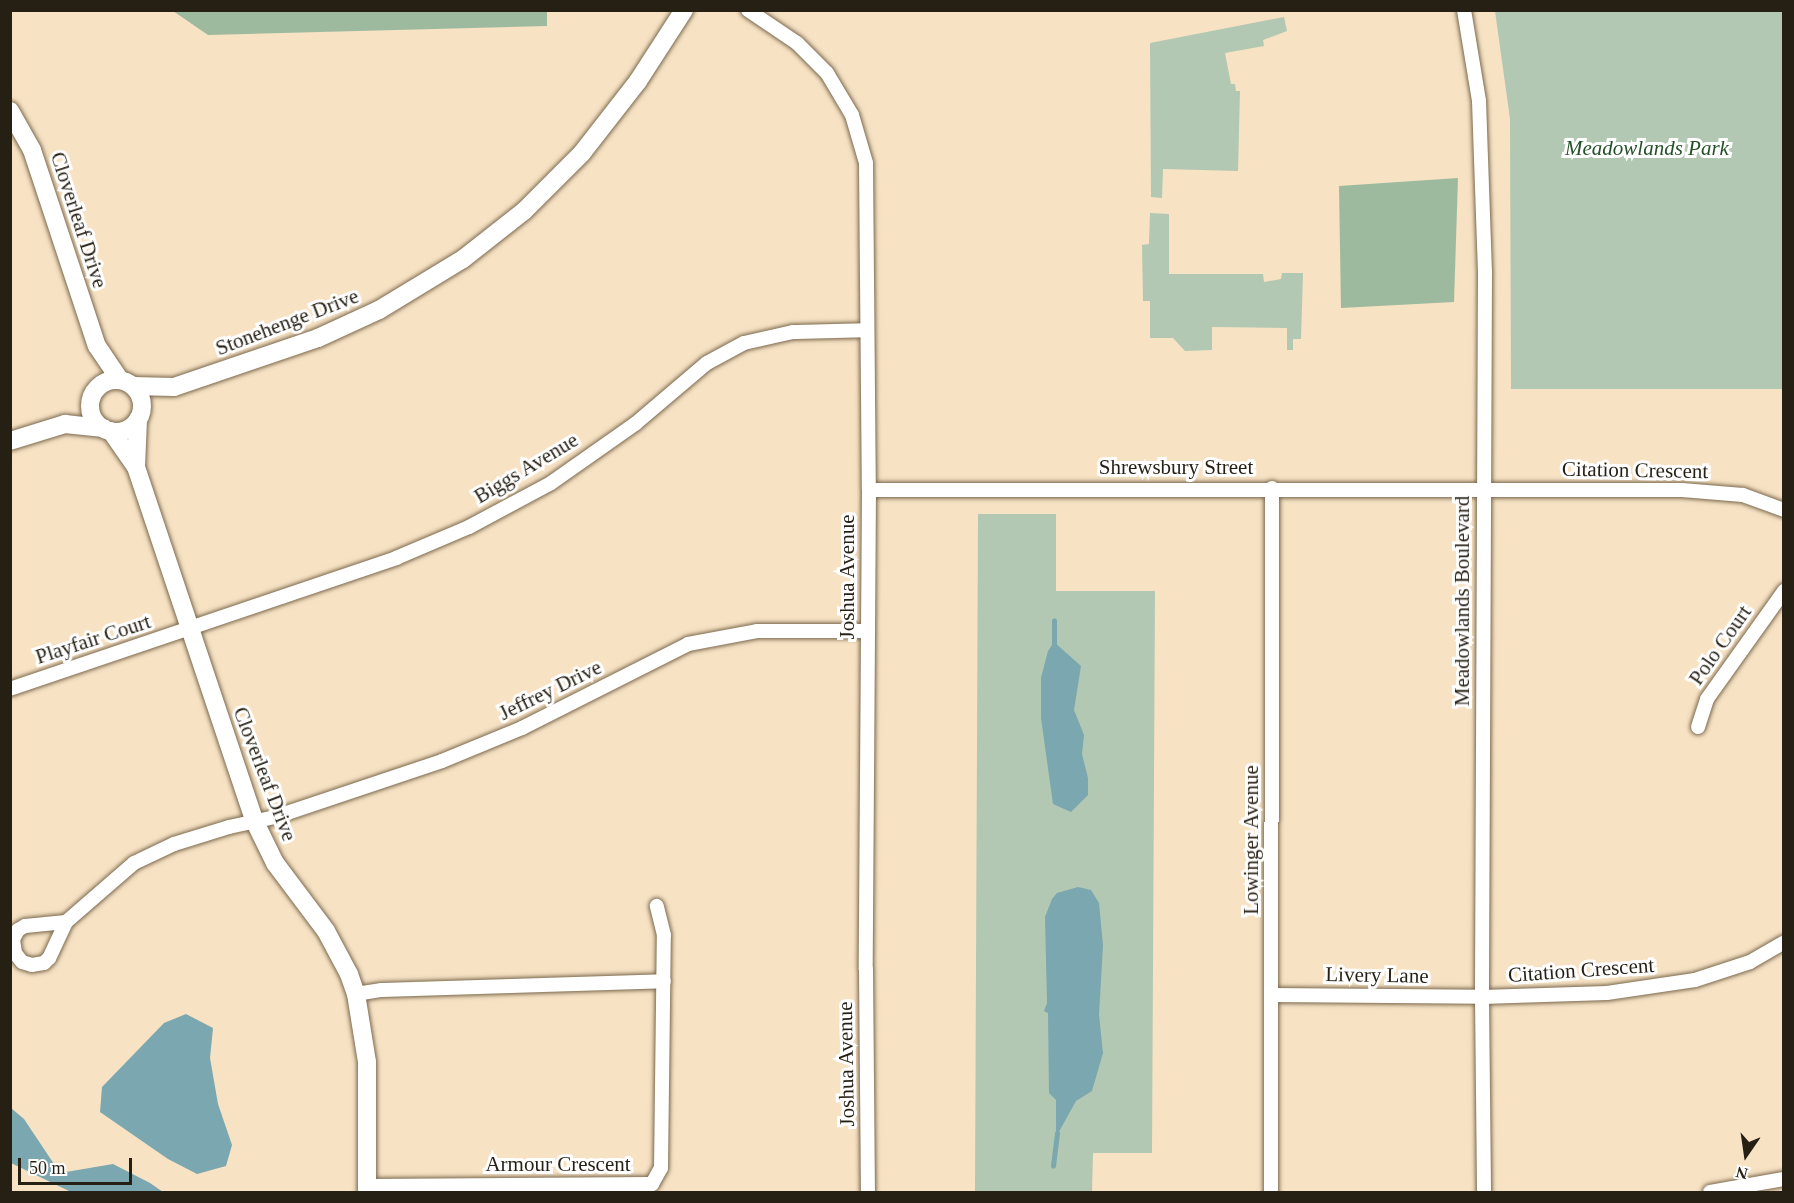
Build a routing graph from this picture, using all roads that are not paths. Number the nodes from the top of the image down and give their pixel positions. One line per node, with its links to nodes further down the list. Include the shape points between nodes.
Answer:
1 (684, 10): 8 (street, Stonehenge Drive, via 632,89 582,153 524,211 464,259 398,300 328,334)
2 (748, 10): 5 (street, Joshua Avenue, via 798,43 827,73 859,131 867,178)
3 (1464, 10): 16 (street, Meadowlands Boulevard, via 1482,146)
4 (10, 111): 6 (street, Cloverleaf Drive, via 32,150)
5 (867, 330): 17 (street, Joshua Avenue); 20 (street, Biggs Avenue, via 793,332 744,343 707,363 635,424 551,483 469,527 396,558)
6 (97, 346): 7 (street, Cloverleaf Drive); 9 (street, Cloverleaf Drive)
7 (126, 383): 8 (street, Stonehenge Drive); 9 (street, via 102,384); 10 (street, via 141,398)
8 (174, 387): 10 (street, Stonehenge Drive)
9 (94, 394): 11 (street); 12 (street, via 94,418)
10 (139, 416): 12 (street, via 126,429); 14 (street, Cloverleaf Drive)
11 (65, 423): 12 (street); 13 (street)
12 (107, 430): 14 (street, Cloverleaf Drive)
13 (10, 441)
14 (136, 467): 20 (street, Cloverleaf Drive)
15 (1272, 488): 16 (street, Shrewsbury Street); 17 (street, Shrewsbury Street); 30 (street, Lowinger Avenue)
16 (1483, 489): 18 (street, Citation Crescent, via 1682,490 1743,495); 31 (street, Meadowlands Boulevard)
17 (869, 490): 21 (street, Joshua Avenue)
18 (1784, 510)
19 (1784, 591): 23 (street, Polo Court, via 1707,699)
20 (189, 629): 22 (street, Playfair Court); 24 (street, Cloverleaf Drive)
21 (868, 631): 24 (street, Jeffrey Drive, via 757,631 688,644 509,735 401,776); 34 (street, Joshua Avenue)
22 (10, 689)
23 (1698, 727)
24 (255, 822): 26 (street, Jeffrey Drive, via 174,844 134,863); 29 (street, Cloverleaf Drive, via 275,862 326,931)
25 (657, 906): 28 (street, Armour Crescent, via 664,935)
26 (66, 922)
27 (1784, 942): 31 (street, Citation Crescent, via 1750,962 1695,980 1607,993)
28 (664, 981): 29 (street, via 394,989); 33 (street, Armour Crescent, via 661,1168 652,1184)
29 (357, 994): 33 (street, Cloverleaf Drive, via 367,1062)
30 (1271, 995): 31 (street, Livery Lane); 35 (street, Lowinger Avenue)
31 (1482, 997): 36 (street, Meadowlands Boulevard)
32 (1784, 1179): 37 (street)
33 (367, 1189)
34 (868, 1192)
35 (1271, 1192)
36 (1484, 1192)
37 (1710, 1192)

